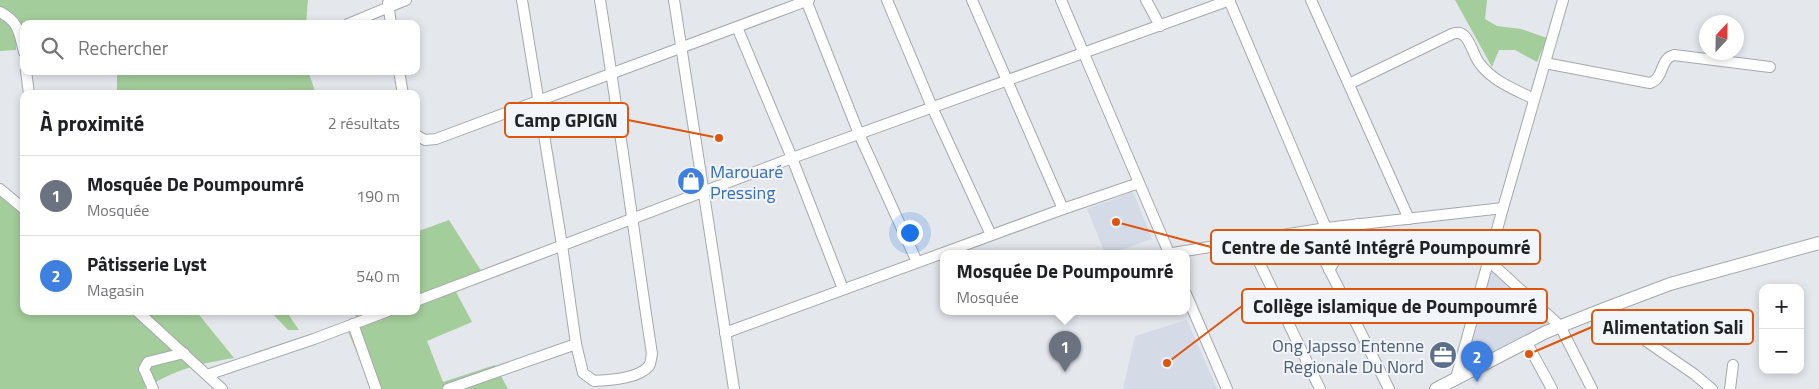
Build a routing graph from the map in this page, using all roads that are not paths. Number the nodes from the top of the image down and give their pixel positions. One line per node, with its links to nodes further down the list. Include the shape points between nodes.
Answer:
1 (406, 0): 13 (street)
2 (522, 0): 32 (street)
3 (600, 0): 24 (street)
4 (674, 0): 20 (street)
5 (807, 0): 18 (street); 34 (street)
6 (887, 0): 33 (street)
7 (972, 0): 27 (street)
8 (1061, 0): 21 (street)
9 (1146, 0): 17 (street)
10 (1230, 0): 17 (street); 46 (street)
11 (1311, 0): 28 (street)
12 (1563, 0): 22 (street)
13 (388, 4): 15 (street); 16 (street)
14 (0, 12): 19 (street, via 10,18)
15 (356, 20)
16 (390, 20)
17 (1160, 26): 21 (street)
18 (737, 27): 20 (street); 36 (street)
19 (20, 36)
20 (682, 47): 24 (street); 39 (street)
21 (1083, 53): 27 (street); 37 (street)
22 (1545, 63): 23 (street, via 1650,83 1660,76 1668,56 1674,55); 31 (street)
23 (1770, 66)
24 (612, 73): 32 (street); 43 (street)
25 (27, 75): 29 (street)
26 (400, 75): 30 (street)
27 (1006, 80): 33 (street); 42 (street)
28 (1349, 84): 31 (street, via 1456,32 1465,35 1480,65 1497,81); 44 (street)
29 (28, 90)
30 (402, 90)
31 (1534, 99): 41 (street)
32 (539, 101): 35 (street, via 436,139); 51 (street)
33 (932, 107): 34 (street); 48 (street)
34 (859, 134): 36 (street); 57 (street)
35 (420, 139)
36 (792, 158): 39 (street); 59 (street)
37 (1139, 183): 42 (street); 53 (street)
38 (0, 189): 40 (street)
39 (704, 191): 43 (street); 67 (street)
40 (20, 206)
41 (1503, 208): 44 (street); 56 (street)
42 (1063, 209): 48 (street)
43 (631, 218): 51 (street); 69 (street, via 652,354 649,365 640,373 594,382 583,373)
44 (1409, 218): 45 (street)
45 (1358, 224): 46 (street); 58 (street)
46 (1326, 228): 47 (street)
47 (1310, 231): 49 (street); 58 (street)
48 (991, 235): 52 (street)
49 (1249, 241): 54 (street); 81 (street)
50 (1819, 243): 62 (main road, via 1670,284)
51 (562, 245): 60 (street); 69 (street)
52 (950, 250)
53 (1168, 250)
54 (1190, 250)
55 (940, 254): 57 (street)
56 (1488, 260): 66 (street); 73 (street)
57 (917, 262): 59 (street)
58 (1329, 270): 82 (street)
59 (843, 289): 67 (street)
60 (420, 298)
61 (1190, 303): 80 (street)
62 (1604, 309): 66 (main road); 86 (street)
63 (141, 315): 70 (street)
64 (377, 315): 65 (street)
65 (353, 324): 72 (street); 77 (street)
66 (1560, 326): 68 (main road); 85 (street)
67 (726, 333): 79 (street)
68 (1527, 343): 73 (main road); 84 (street)
69 (576, 344): 74 (street)
70 (184, 354): 72 (street); 75 (street, via 148,362 144,369)
71 (1733, 366): 87 (street)
72 (207, 375): 76 (street)
73 (1456, 378): 83 (main road)
74 (475, 384): 78 (street)
75 (153, 389)
76 (222, 389)
77 (376, 389)
78 (448, 389)
79 (734, 389)
80 (1227, 389)
81 (1320, 389)
82 (1389, 389)
83 (1436, 389)
84 (1552, 389)
85 (1592, 389)
86 (1712, 389)
87 (1730, 389)

